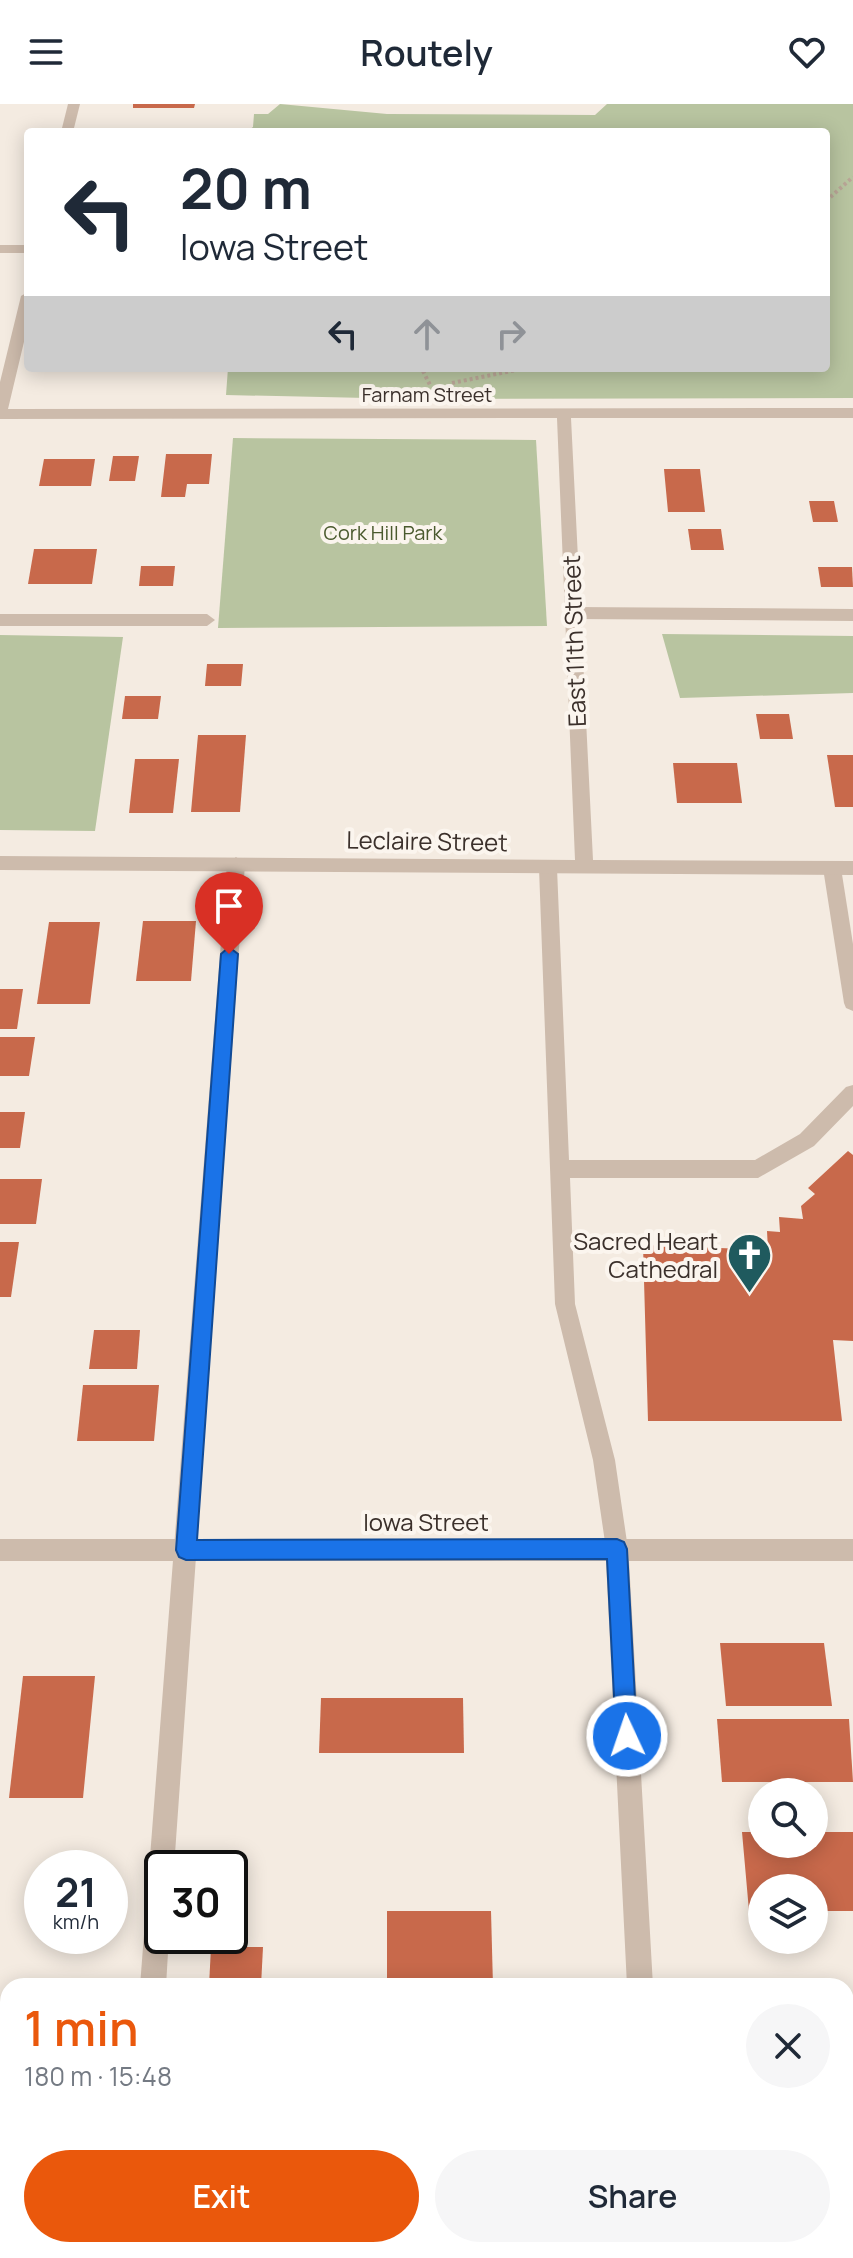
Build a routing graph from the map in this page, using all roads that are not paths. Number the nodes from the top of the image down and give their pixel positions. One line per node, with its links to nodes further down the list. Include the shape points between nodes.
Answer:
1 (74, 104): 2 (street)
2 (68, 128)
3 (0, 249): 4 (street)
4 (24, 249)
5 (24, 313): 6 (street)
6 (0, 413): 8 (street, Farnam Street)
7 (853, 413): 8 (street, Farnam Street)
8 (564, 415): 9 (street, East 11th Street)
9 (574, 613): 10 (street); 16 (street, East 11th Street)
10 (853, 615)
11 (0, 620): 12 (street)
12 (207, 620)
13 (0, 863): 14 (street, Leclaire Street)
14 (236, 864): 15 (street, Leclaire Street); 24 (street)
15 (548, 868): 16 (street, Leclaire Street); 21 (street)
16 (584, 868): 17 (street, Leclaire Street)
17 (832, 868): 18 (street, Leclaire Street); 19 (street)
18 (853, 868)
19 (853, 1003)
20 (853, 1093): 21 (street, via 807,1140 758,1169)
21 (559, 1169): 22 (street, via 565,1304 604,1460)
22 (617, 1549): 24 (street, Iowa Street); 25 (street, Iowa Street); 27 (street)
23 (0, 1550): 24 (street, Iowa Street)
24 (186, 1550): 26 (street)
25 (853, 1550)
26 (154, 1978)
27 (640, 1978)

